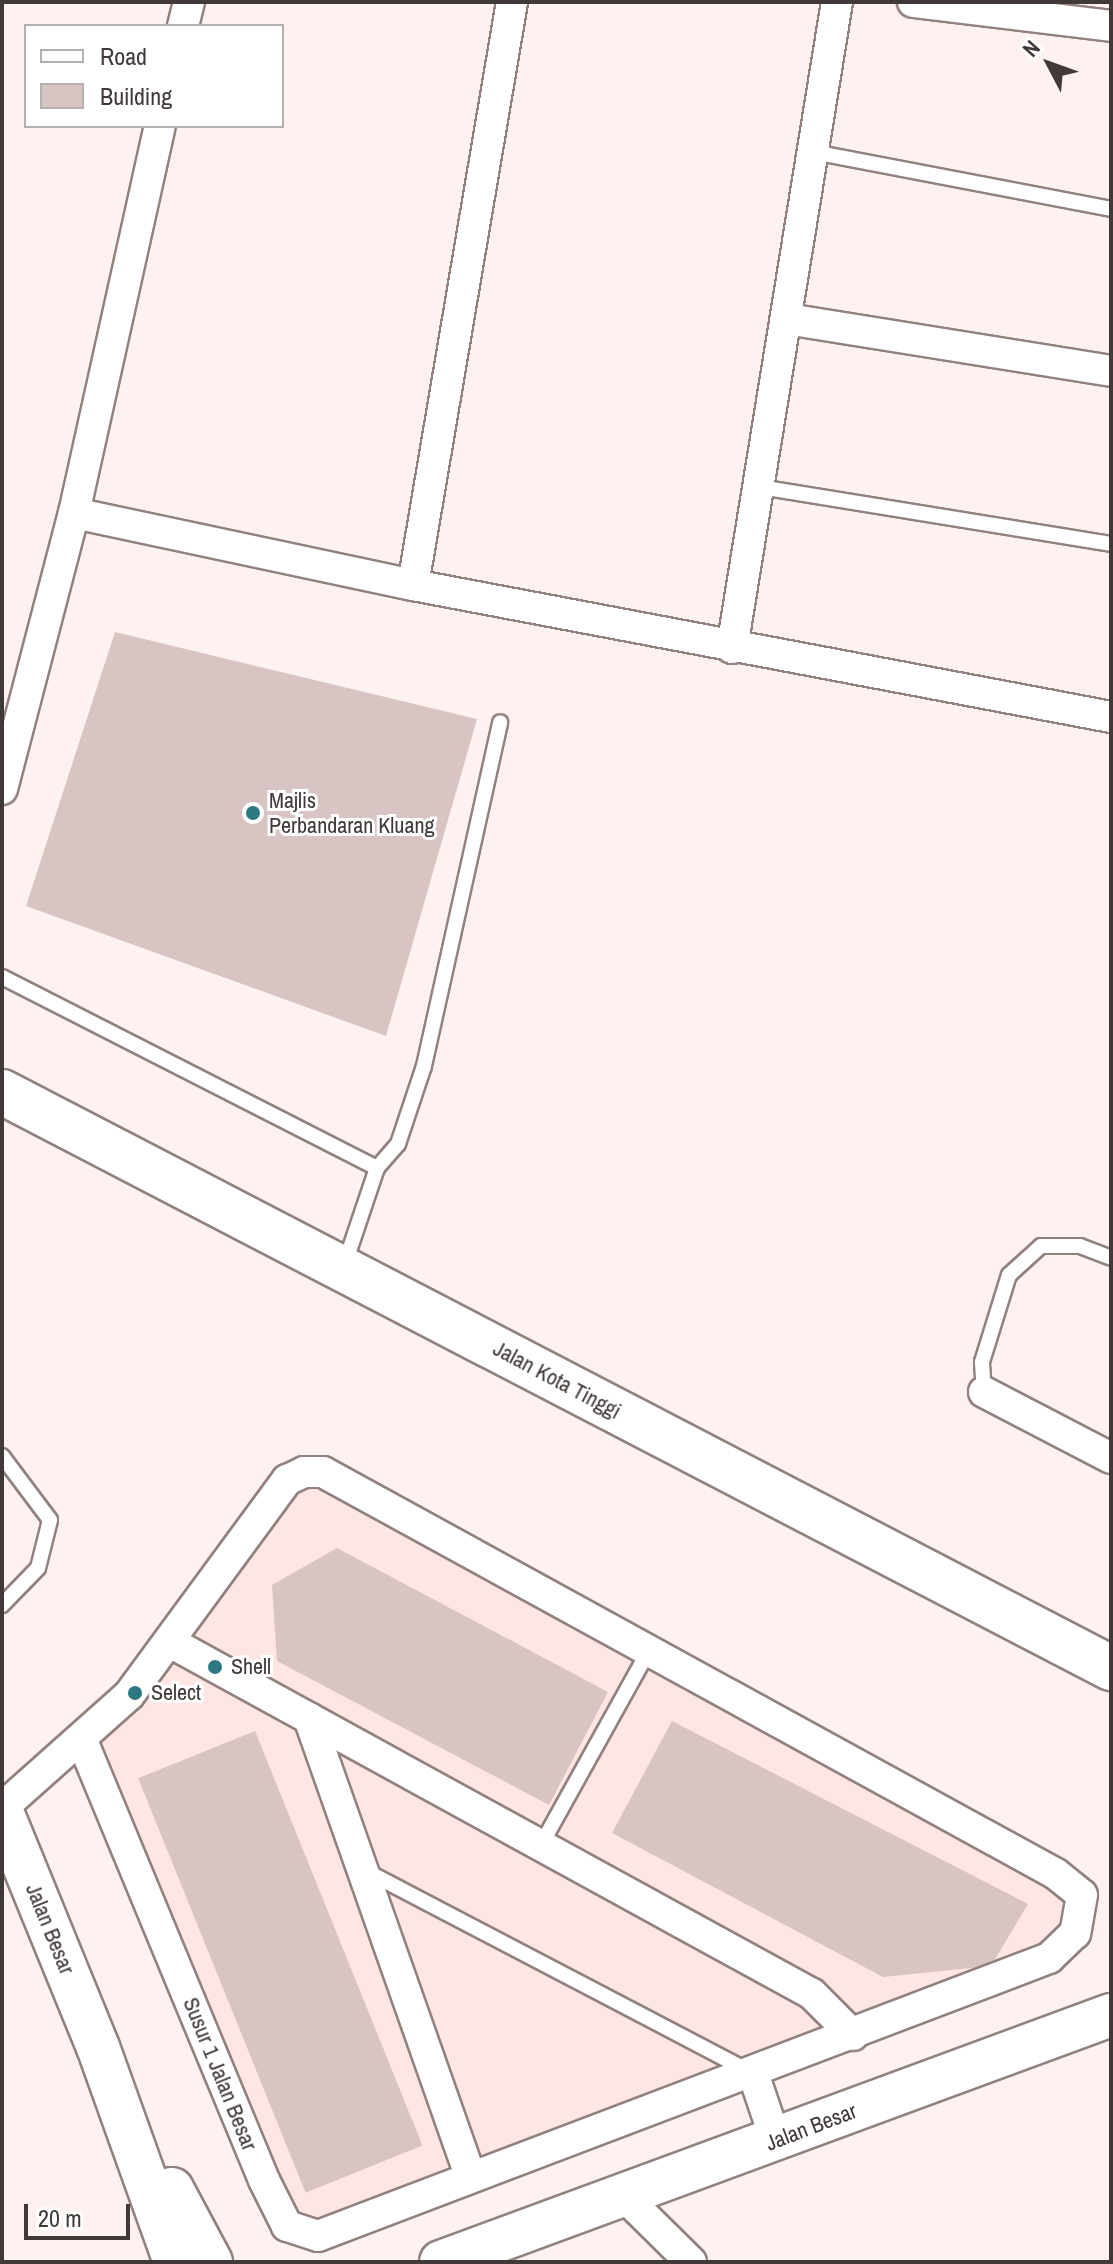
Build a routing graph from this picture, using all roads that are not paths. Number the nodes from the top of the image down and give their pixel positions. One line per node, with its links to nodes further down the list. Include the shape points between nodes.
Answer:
1 (189, 2): 6 (street)
2 (512, 2): 15 (street)
3 (837, 2): 8 (street)
4 (913, 2): 5 (street)
5 (1095, 17)
6 (184, 24)
7 (160, 128): 13 (street)
8 (813, 152): 9 (lane); 10 (street)
9 (1111, 209)
10 (787, 319): 11 (street); 12 (street)
11 (1111, 371)
12 (760, 487): 14 (lane); 16 (street)
13 (74, 513): 15 (street); 19 (street)
14 (1111, 544)
15 (413, 585): 16 (street)
16 (732, 648): 17 (street)
17 (1111, 717)
18 (500, 722): 22 (lane, via 424,1066 398,1144)
19 (2, 789)
20 (2, 977): 22 (lane)
21 (2, 1092): 24 (highway, Jalan Kota Tinggi)
22 (377, 1168): 24 (lane)
23 (1111, 1258): 25 (lane, via 1080,1246 1041,1246 1009,1275 982,1362)
24 (344, 1268): 30 (highway, Jalan Kota Tinggi)
25 (984, 1392): 27 (street)
26 (2, 1456): 28 (lane, via 50,1520 38,1568)
27 (1111, 1458)
28 (2, 1605)
29 (170, 1642): 31 (street, via 287,1480 304,1472 323,1472); 34 (street); 35 (street, via 129,1695)
30 (1071, 1649): 32 (highway, Jalan Kota Tinggi); 33 (main road)
31 (648, 1652): 37 (lane); 40 (street, Susur 1 Jalan Besar, via 1056,1874 1082,1895 1075,1933 1049,1958)
32 (1111, 1668)
33 (1111, 1675)
34 (309, 1718): 37 (street); 38 (street)
35 (81, 1739): 36 (street); 44 (street, Susur 1 Jalan Besar, via 287,2226 318,2236)
36 (2, 1810): 41 (main road, Jalan Besar)
37 (541, 1845): 40 (street, via 812,1994)
38 (362, 1869): 42 (lane); 44 (street)
39 (1111, 2015): 43 (main road, Jalan Besar)
40 (853, 2035): 42 (street, Susur 1 Jalan Besar)
41 (98, 2047): 47 (main road, Jalan Besar); 48 (main road, Jalan Besar)
42 (753, 2073): 43 (street); 44 (street, Susur 1 Jalan Besar)
43 (776, 2141): 45 (main road, Jalan Besar)
44 (470, 2176)
45 (622, 2194): 46 (main road, Jalan Besar); 51 (street)
46 (510, 2239): 49 (main road, Jalan Besar); 50 (main road, Jalan Besar)
47 (175, 2262)
48 (211, 2262)
49 (441, 2262)
50 (469, 2262)
51 (691, 2262)

